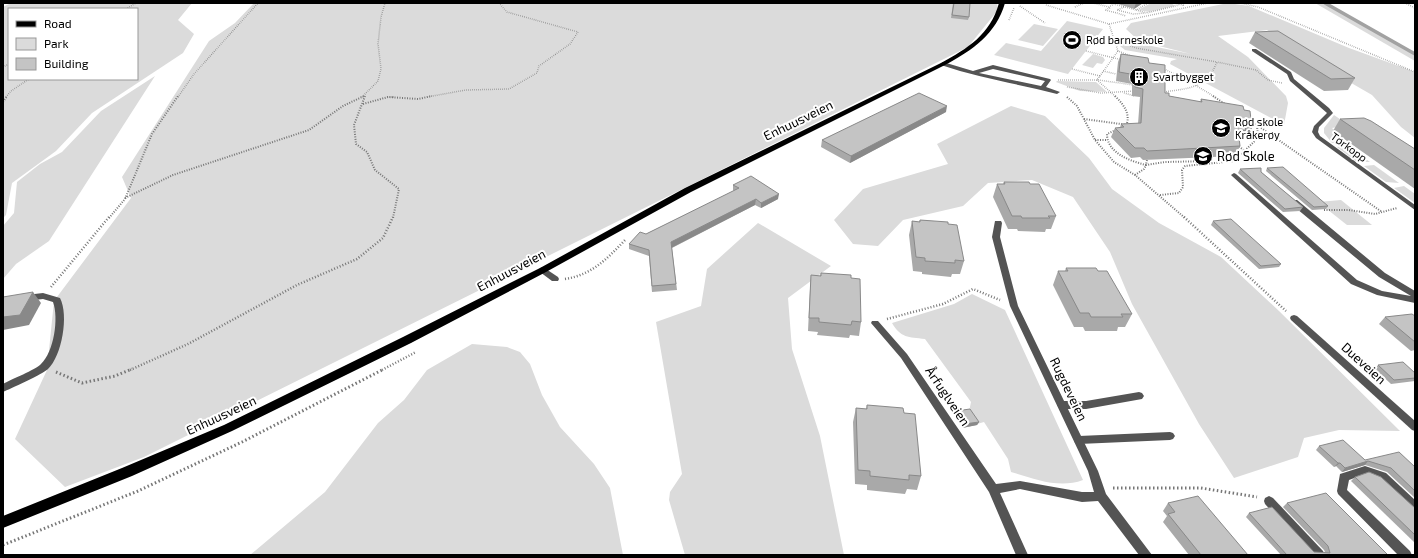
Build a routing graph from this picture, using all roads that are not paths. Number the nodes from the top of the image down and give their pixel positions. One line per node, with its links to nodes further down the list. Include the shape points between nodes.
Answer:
1 (1002, 3): 3 (main road, Enhuusveien, via 994,25 981,39)
2 (1254, 50): 9 (street, Tørkopp, via 1289,73 1292,80 1328,109 1330,113 1316,127 1318,137)
3 (943, 64): 4 (street); 11 (main road, Enhuusveien, via 688,190)
4 (973, 74): 5 (street); 5 (street, via 993,66 1048,80)
5 (1043, 88): 6 (street)
6 (1057, 92)
7 (1234, 175): 15 (street, via 1354,282 1380,293)
8 (1289, 197): 13 (street, via 1382,275)
9 (1413, 206)
10 (998, 223): 20 (street, Rugdeveien, via 996,237 1014,306)
11 (543, 270): 12 (street); 28 (main road, Enhuusveien, via 228,428)
12 (555, 279)
13 (1415, 295)
14 (16, 300): 18 (street, via 43,296 57,300 59,309 56,348 50,362 44,367)
15 (1415, 300)
16 (1294, 318): 21 (street, Dueveien)
17 (875, 323): 24 (street, Årfuglveien, via 904,356)
18 (3, 388)
19 (1139, 396): 20 (street, via 1086,405)
20 (1062, 405): 23 (street, Rugdeveien)
21 (1415, 427)
22 (1170, 436): 23 (street)
23 (1079, 440): 25 (street, Rugdeveien)
24 (993, 489): 25 (street, via 1020,485 1082,497); 29 (street, Årfuglveien)
25 (1100, 492): 30 (street, Rugdeveien)
26 (1269, 501): 31 (street)
27 (1415, 508): 32 (street, via 1382,476 1365,470 1344,477 1342,491)
28 (3, 522)
29 (1022, 555)
30 (1146, 555)
31 (1319, 555)
32 (1406, 555)

